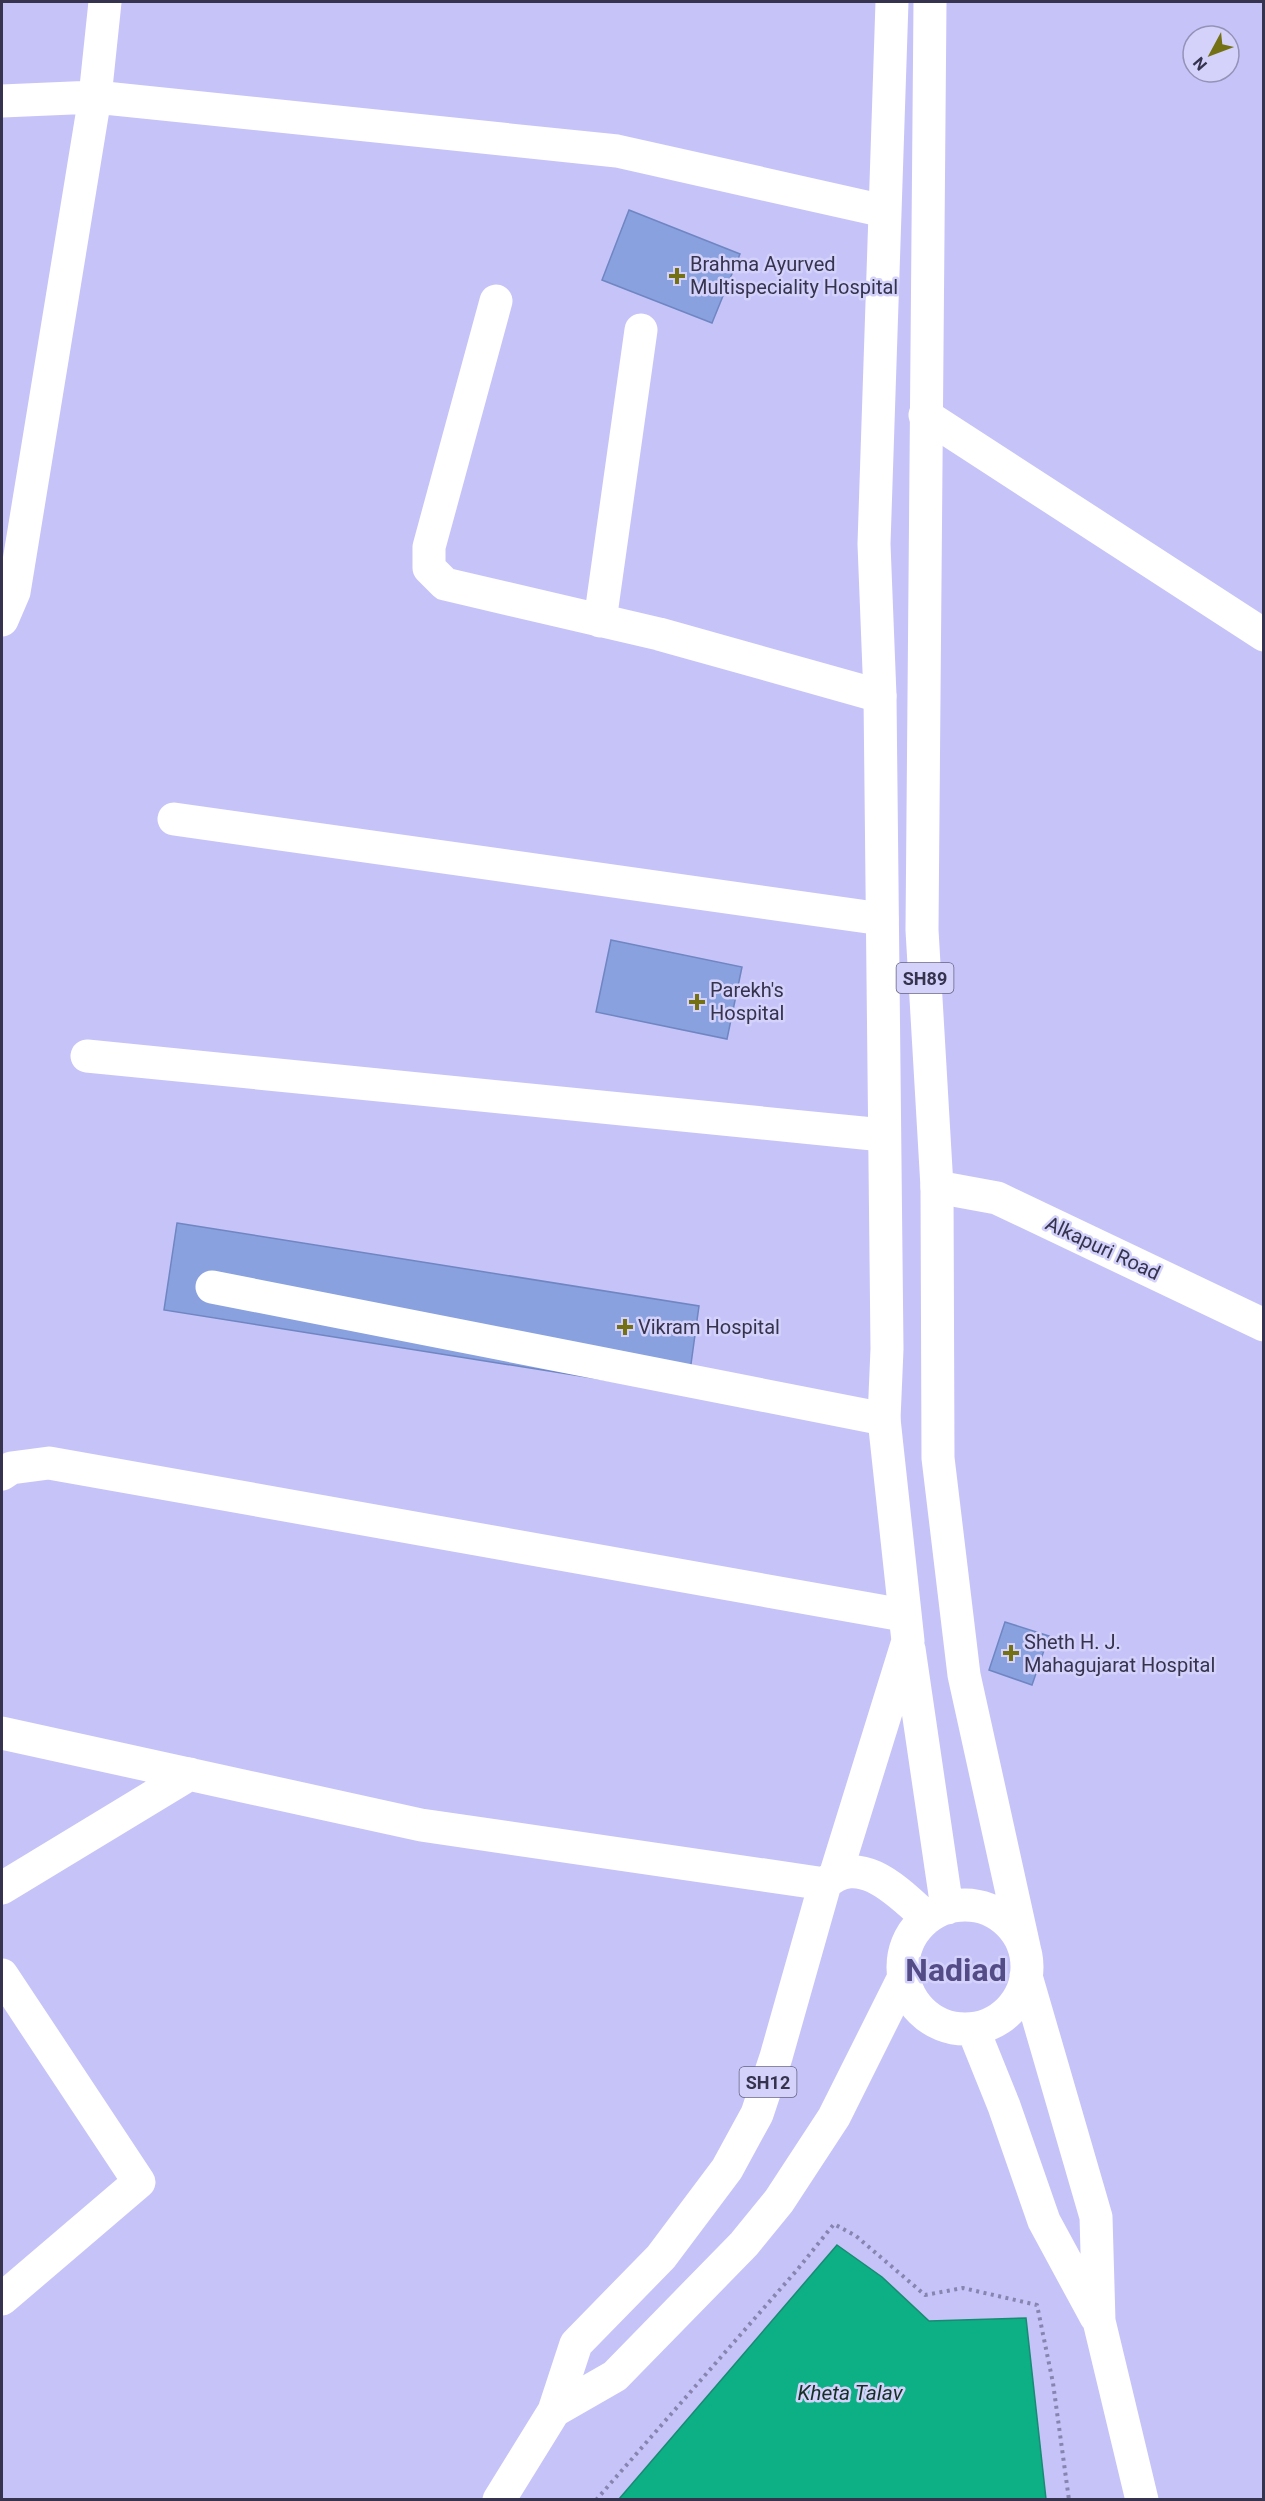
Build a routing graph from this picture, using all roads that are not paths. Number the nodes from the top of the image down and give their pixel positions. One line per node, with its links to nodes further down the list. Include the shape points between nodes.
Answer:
1 (105, 2): 4 (street)
2 (892, 2): 6 (street, SH89)
3 (930, 2): 9 (street, SH89)
4 (95, 97): 5 (street); 6 (street, via 616,151); 10 (street, via 14,592)
5 (2, 101)
6 (884, 211): 13 (street, SH89, via 874,544)
7 (496, 301): 11 (street, via 429,547 429,568 445,585)
8 (641, 330): 11 (street)
9 (925, 415): 12 (street); 18 (street, SH89, via 922,930)
10 (2, 620)
11 (600, 621): 13 (street)
12 (1263, 635)
13 (880, 696): 15 (street, SH89)
14 (174, 819): 15 (street)
15 (882, 919): 17 (street, SH89)
16 (87, 1056): 17 (street)
17 (883, 1135): 21 (street, SH89, via 887,1349)
18 (937, 1187): 20 (street, Alkapuri Road, via 997,1198); 29 (street, SH89, via 938,1458 964,1675)
19 (212, 1287): 21 (street)
20 (1263, 1325)
21 (884, 1419): 23 (street, SH89)
22 (5, 1466): 23 (street, via 49,1463)
23 (905, 1628): 26 (street, SH89); 28 (street)
24 (2, 1733): 25 (street)
25 (190, 1774): 26 (street, via 422,1825); 27 (street)
26 (831, 1878): 28 (street, via 852,1872 886,1882); 35 (street, SH12, via 757,2114 727,2169 661,2257 576,2344)
27 (2, 1888)
28 (937, 1913): 29 (street, via 963,1905 1000,1916 1014,1929); 31 (street, via 913,1932 905,1950)
29 (1025, 1962): 32 (street, via 1017,2003 1003,2017); 34 (street, via 1096,2217)
30 (2, 1975): 33 (street, via 139,2182)
31 (904, 1977): 32 (street, via 916,2005 930,2019 948,2027); 35 (street, SH12, via 834,2117 779,2201 615,2376)
32 (973, 2029): 34 (street, via 1044,2221)
33 (2, 2299)
34 (1098, 2321): 37 (street)
35 (554, 2411): 36 (street, SH12)
36 (499, 2499)
37 (1142, 2499)

